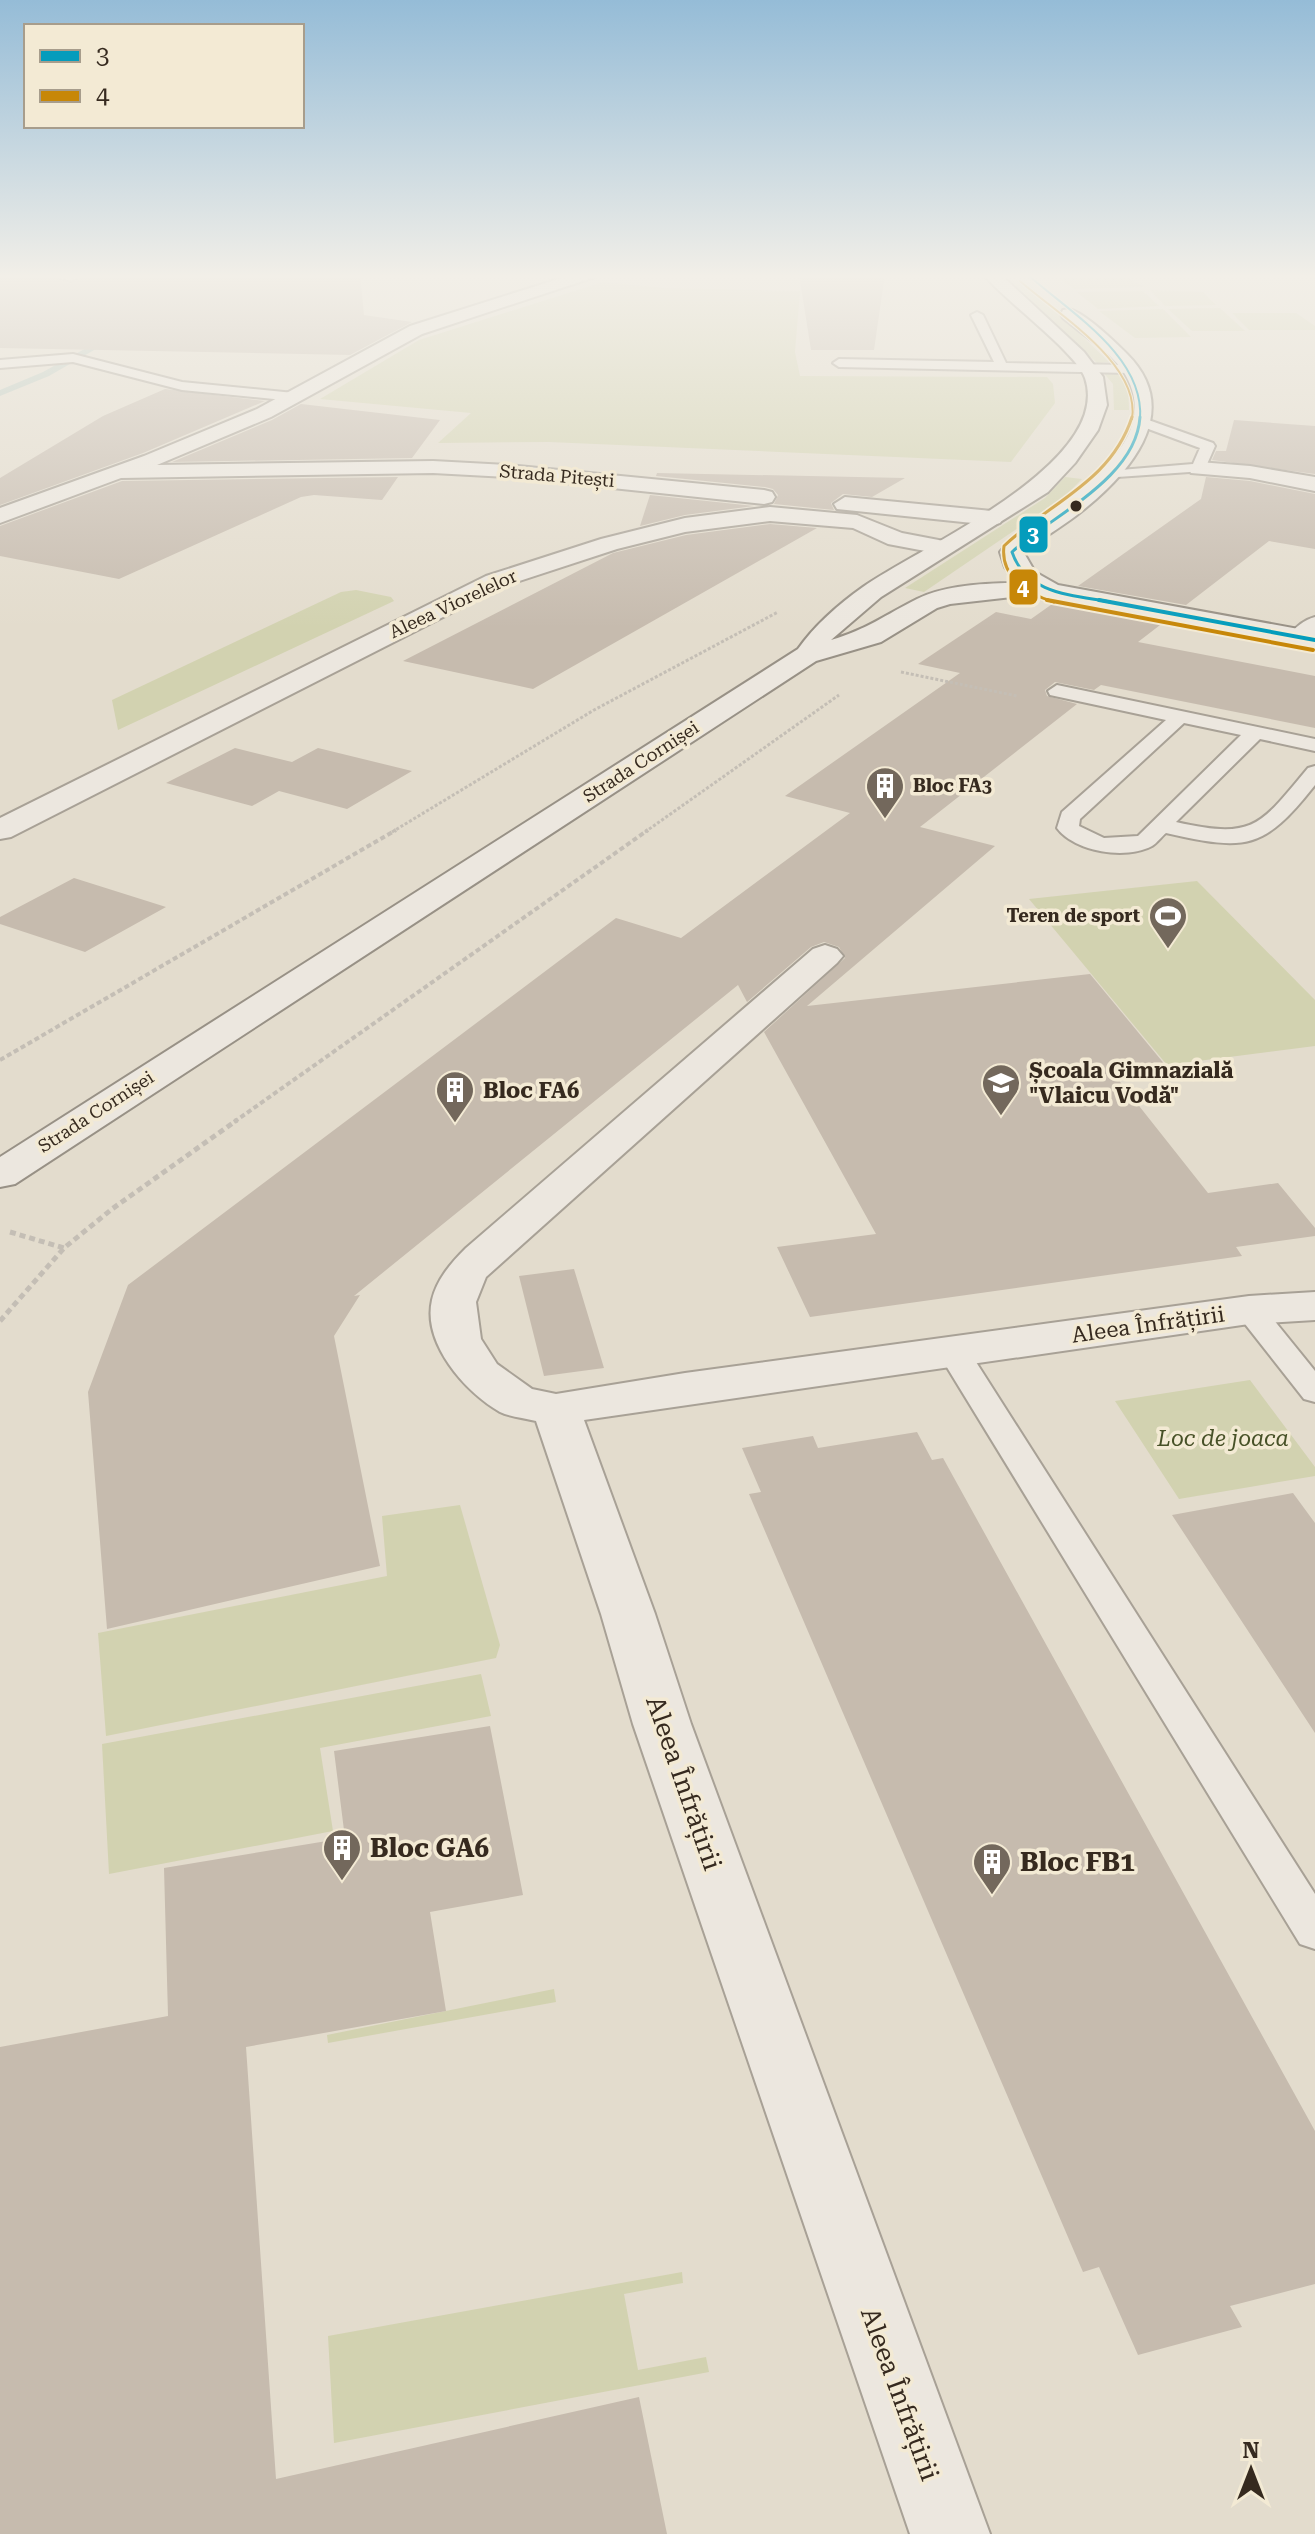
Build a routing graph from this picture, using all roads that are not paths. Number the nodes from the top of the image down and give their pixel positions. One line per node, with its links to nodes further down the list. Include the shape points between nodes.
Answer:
1 (246, 392): 5 (lane)
2 (303, 392): 5 (street, Strada Pitești)
3 (1098, 392): 6 (street)
4 (1141, 392): 7 (street)
5 (294, 397): 10 (street, Strada Pitești)
6 (1093, 418): 7 (street); 9 (street, Strada Cornișei)
7 (1140, 421): 8 (lane, via 1208,446); 11 (street, via 1132,444)
8 (1199, 468): 11 (lane); 12 (street)
9 (1058, 469): 11 (street); 14 (street, Strada Cornișei)
10 (120, 472): 13 (street, Strada Pitești); 14 (street, Strada Pitești, via 304,467 507,471)
11 (1108, 475): 16 (street, via 1012,552 1029,582)
12 (1315, 484)
13 (0, 516)
14 (992, 518): 15 (street, Strada Cornișei)
15 (941, 547): 18 (street, Strada Cornișei, via 843,614); 25 (street, Aleea Viorelelor, via 896,539 857,522 770,514 685,525 609,544 495,581)
16 (1052, 591): 17 (street); 18 (street, via 947,597 872,636)
17 (1310, 634)
18 (807, 655): 27 (street, Strada Cornișei)
19 (1057, 691): 20 (lane)
20 (1180, 717): 21 (lane); 24 (lane, via 1070,817 1068,828 1079,839 1126,845 1145,841)
21 (1255, 733): 22 (lane); 24 (lane)
22 (1315, 745)
23 (1315, 772): 24 (lane, via 1267,827 1242,836)
24 (1161, 825)
25 (0, 830)
26 (825, 956): 32 (street, via 466,1273 454,1302 458,1339 480,1374 518,1402)
27 (0, 1175)
28 (1315, 1306): 29 (street, Aleea Înfrățirii)
29 (1249, 1310): 30 (street, Aleea Înfrățirii); 31 (lane, Aleea Înfrățirii)
30 (953, 1351): 32 (street, Aleea Înfrățirii); 33 (lane)
31 (1315, 1392)
32 (556, 1409): 34 (street, Aleea Înfrățirii, via 662,1724)
33 (1315, 1931)
34 (950, 2534)

